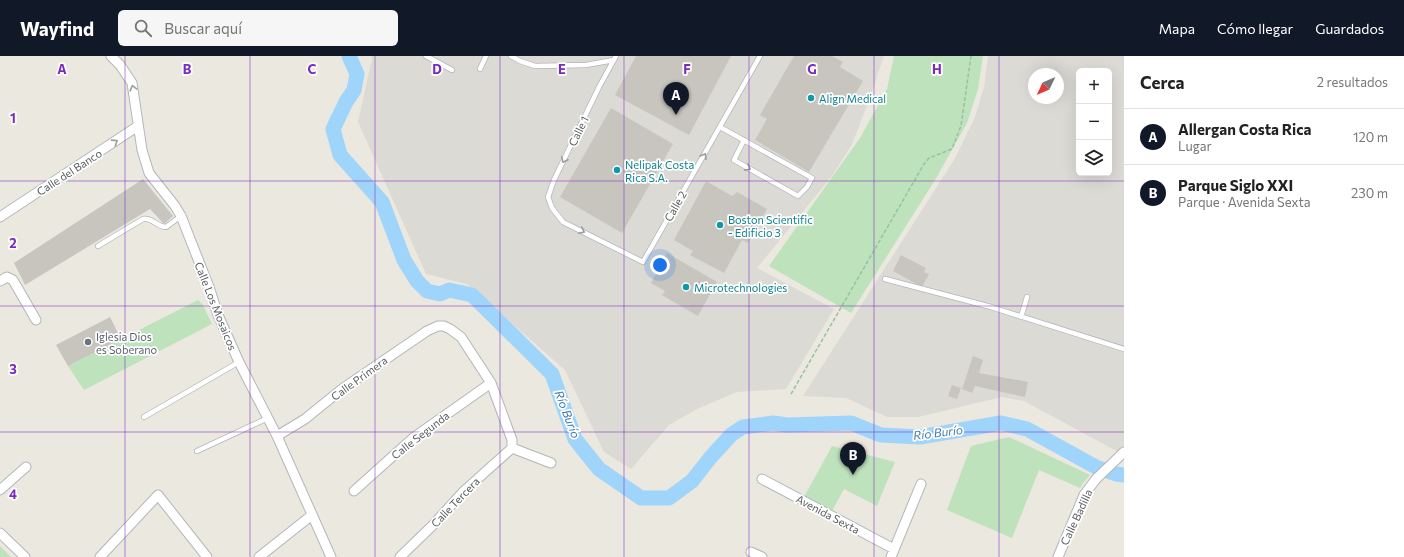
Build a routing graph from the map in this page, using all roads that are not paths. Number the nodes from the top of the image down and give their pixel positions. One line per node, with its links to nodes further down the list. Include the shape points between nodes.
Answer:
1 (111, 56): 9 (street, Calle Los Mosaicos, one-way to 1, via 132,83)
2 (426, 56): 8 (lane)
3 (486, 56): 7 (lane)
4 (511, 56): 6 (lane, via 535,66 586,65)
5 (760, 56): 10 (lane, Calle 2)
6 (615, 58): 12 (lane, Calle 1, one-way to 12, via 554,180 548,197)
7 (480, 69)
8 (452, 70)
9 (138, 126): 13 (street, Calle Los Mosaicos, via 149,173); 14 (street, Calle del Banco, one-way to 9)
10 (720, 127): 11 (lane); 12 (lane, Calle 2, one-way to 10, via 563,222 643,262)
11 (744, 140): 11 (lane, one-way to 11, via 734,160 798,196 807,187 812,178)
12 (552, 208)
13 (181, 216): 15 (lane, via 166,227 150,219 143,219); 22 (street, Calle Los Mosaicos, via 218,315)
14 (0, 218)
15 (98, 246)
16 (886, 279): 19 (lane)
17 (0, 281): 20 (street, via 7,277 13,280)
18 (1027, 297): 19 (lane)
19 (1022, 317): 21 (lane)
20 (36, 320)
21 (1124, 349)
22 (239, 362): 24 (lane); 25 (street, Calle Los Mosaicos)
23 (491, 383): 26 (street, Calle Primera, via 461,337 444,326 438,326 427,330 342,389 305,419); 27 (street, via 512,440); 35 (street, Calle Segunda, via 413,438)
24 (144, 417)
25 (268, 418): 26 (street, Calle Los Mosaicos); 28 (lane)
26 (277, 436): 36 (street, Calle Los Mosaicos)
27 (512, 448): 30 (street); 45 (street, Calle Tercera, via 464,491)
28 (197, 451)
29 (1124, 452): 47 (street, Calle Badilla, via 1096,479 1084,495)
30 (551, 463)
31 (26, 467): 34 (street)
32 (762, 479): 39 (street, Avenida Sexta)
33 (921, 484): 39 (street)
34 (0, 490)
35 (354, 491)
36 (312, 515): 43 (street); 44 (street, Calle Los Mosaicos)
37 (0, 533): 40 (street)
38 (751, 552): 46 (street)
39 (893, 553)
40 (25, 557)
41 (100, 557): 42 (street, via 158,495)
42 (207, 557)
43 (260, 557)
44 (331, 557)
45 (400, 557)
46 (762, 557)
47 (1058, 557)

